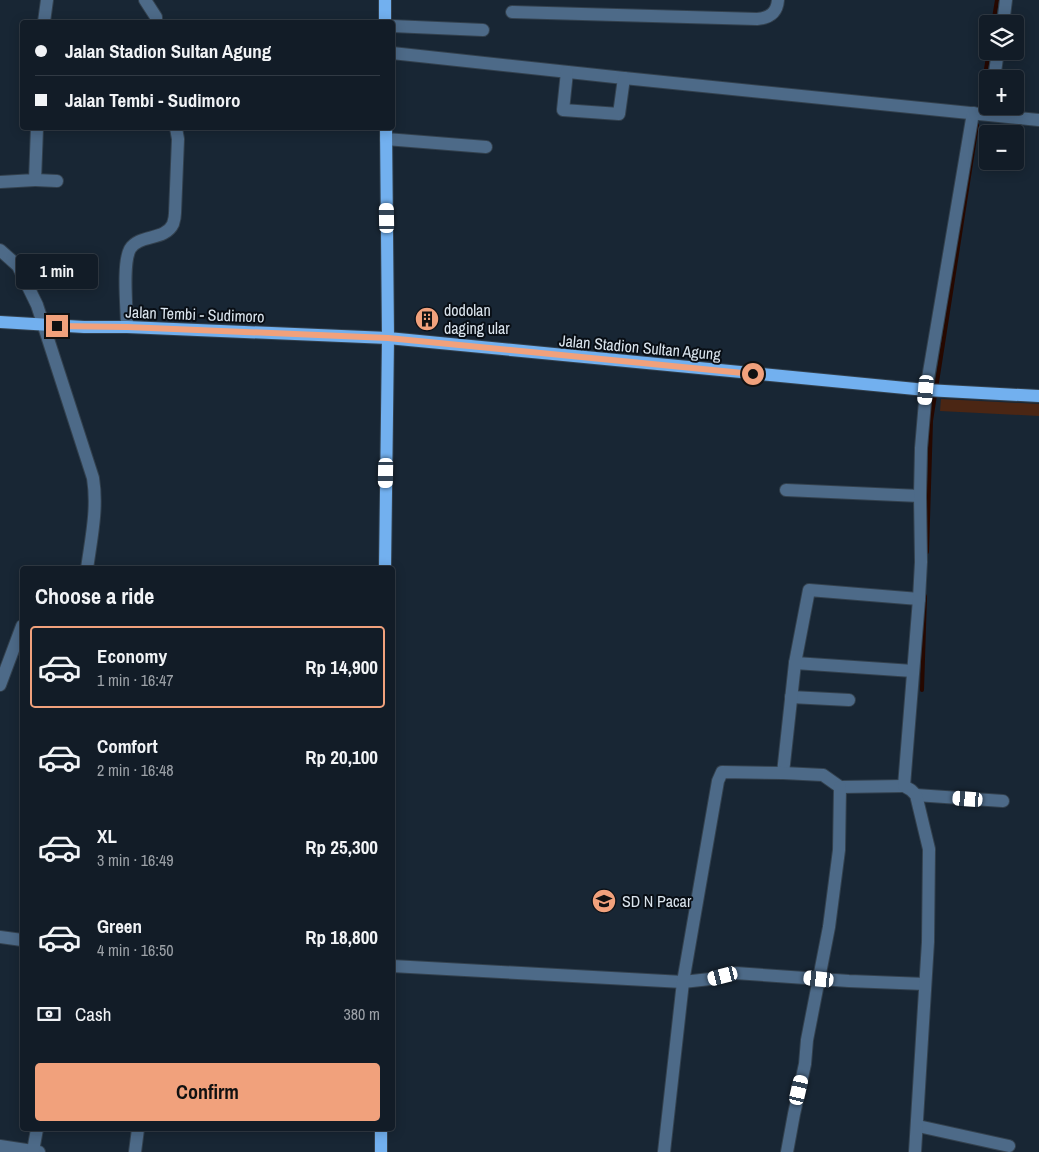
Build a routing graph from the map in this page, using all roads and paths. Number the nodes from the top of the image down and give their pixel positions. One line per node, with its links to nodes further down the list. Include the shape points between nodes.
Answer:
1 (47, 0): 10 (street)
2 (145, 0): 11 (street)
3 (385, 0): 12 (main road)
4 (579, 0): 8 (street)
5 (778, 0): 8 (street, via 773,14 757,19)
6 (1006, 0): 9 (street)
7 (512, 12): 8 (street)
8 (579, 13)
9 (1004, 15)
10 (44, 20)
11 (156, 20)
12 (385, 20)
13 (395, 26): 14 (street)
14 (483, 30)
15 (395, 53): 16 (street)
16 (567, 72): 17 (street); 17 (street, via 563,110 619,114)
17 (624, 78): 18 (street)
18 (979, 112)
19 (981, 115): 34 (street)
20 (1003, 115): 21 (street)
21 (1039, 120)
22 (37, 130): 26 (street)
23 (176, 130): 32 (street, via 173,225 164,234 139,242 129,253 126,265)
24 (386, 133): 25 (street); 33 (main road)
25 (486, 147)
26 (35, 180): 27 (street); 28 (street)
27 (57, 181)
28 (0, 182)
29 (0, 250): 31 (street, via 18,266)
30 (0, 322): 31 (main road, Jalan Tembi - Sudimoro)
31 (43, 325): 32 (main road, Jalan Tembi - Sudimoro); 38 (street, via 95,488)
32 (127, 327): 33 (main road, Jalan Tembi - Sudimoro)
33 (388, 338): 34 (main road, Jalan Stadion Sultan Agung); 39 (main road)
34 (933, 390): 35 (main road, Jalan Stadion Sultan Agung); 37 (street, via 921,448)
35 (1039, 396)
36 (786, 490): 37 (street)
37 (920, 496): 40 (street)
38 (87, 566)
39 (385, 566)
40 (919, 599): 42 (street, via 808,590); 43 (street)
41 (20, 631): 44 (street)
42 (795, 663): 43 (street); 45 (street)
43 (913, 671): 48 (street)
44 (0, 684)
45 (791, 697): 46 (street); 47 (street)
46 (849, 700)
47 (783, 773): 49 (street, via 823,775); 56 (street, via 722,772)
48 (904, 786): 49 (street); 50 (street)
49 (840, 787): 55 (street, via 836,880)
50 (916, 795): 51 (street); 57 (street, via 929,849)
51 (1004, 801)
52 (0, 937): 53 (street)
53 (20, 940)
54 (399, 966): 56 (street)
55 (819, 979): 56 (street, via 735,973); 57 (street); 68 (street)
56 (683, 982): 67 (street)
57 (925, 984): 58 (street)
58 (918, 1126): 63 (street); 69 (street)
59 (37, 1131): 64 (street)
60 (138, 1131): 65 (street)
61 (381, 1131): 66 (main road)
62 (0, 1146): 64 (street)
63 (1009, 1146)
64 (36, 1151)
65 (135, 1152)
66 (381, 1152)
67 (664, 1152)
68 (787, 1152)
69 (915, 1152)

